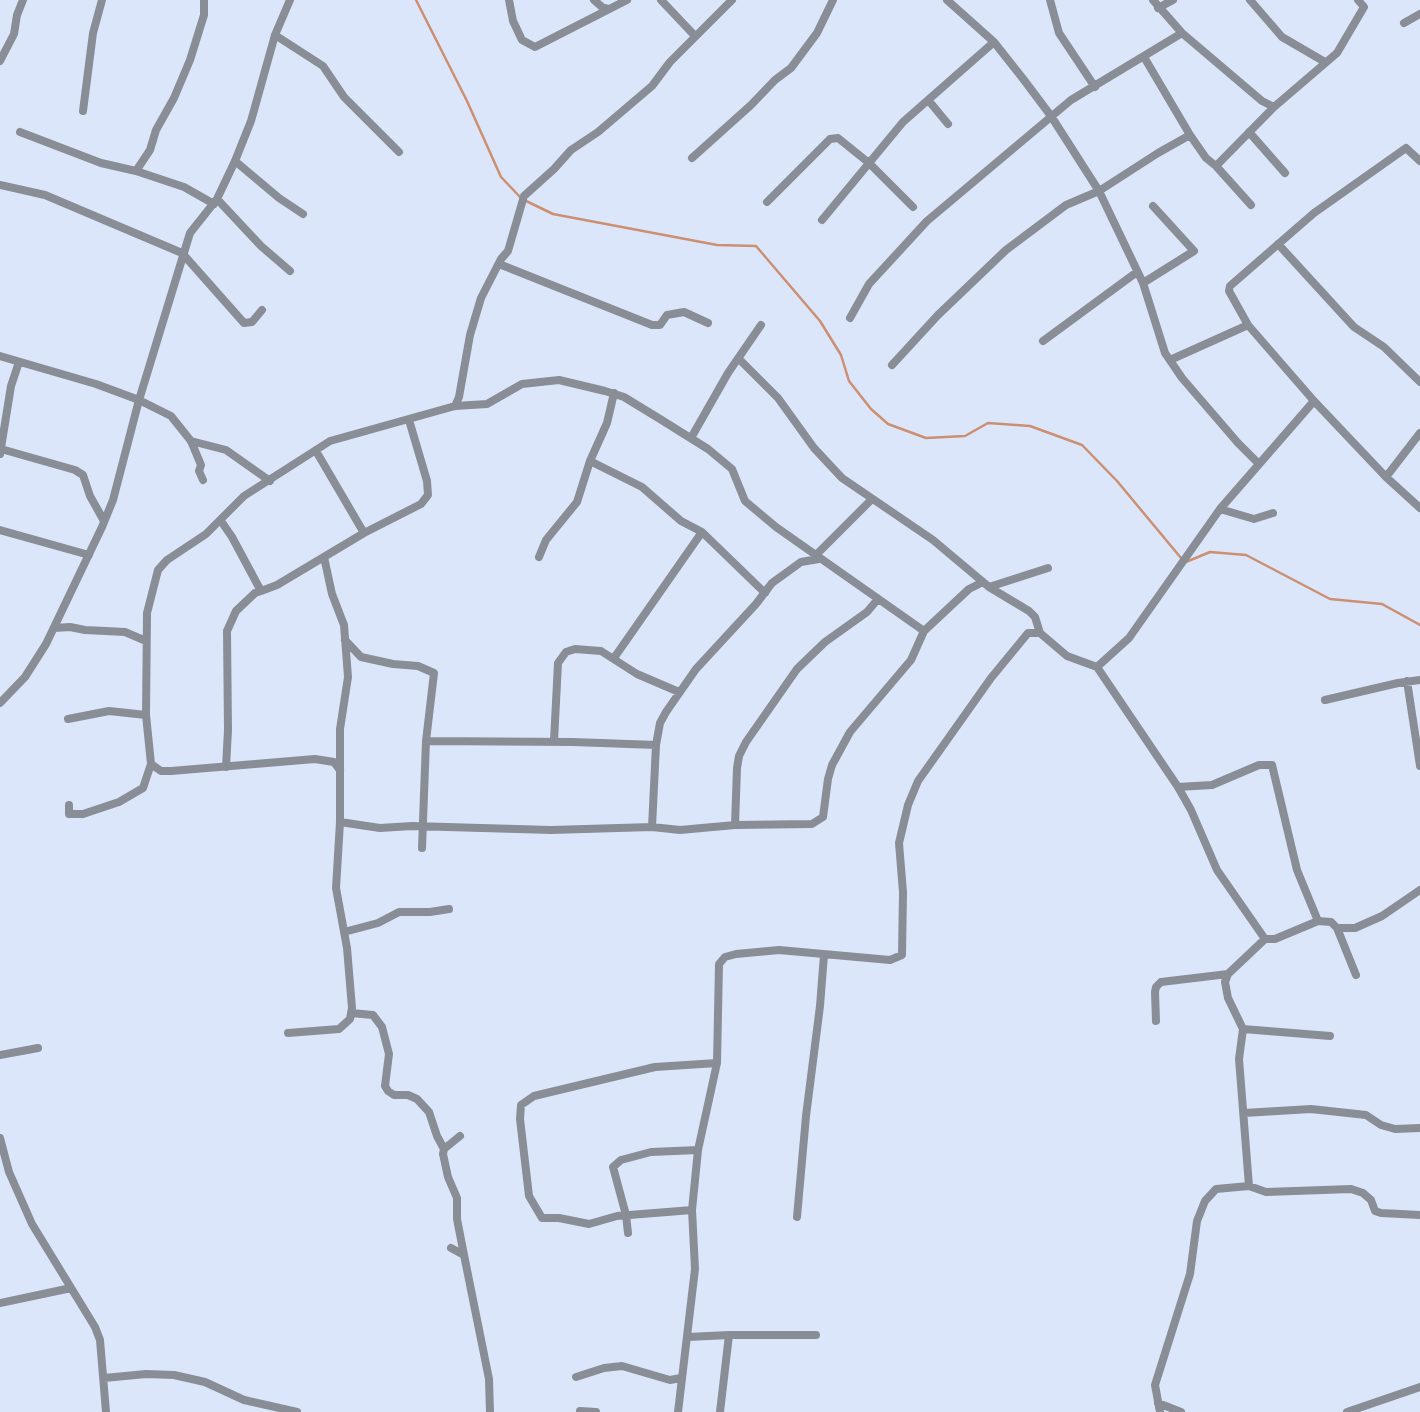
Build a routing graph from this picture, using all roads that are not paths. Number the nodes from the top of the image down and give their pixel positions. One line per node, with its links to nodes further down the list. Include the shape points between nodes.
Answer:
1 (23, 0): 25 (street, via 14,34)
2 (102, 0): 30 (street)
3 (204, 0): 42 (street, via 204,15 174,98)
4 (290, 0): 21 (street)
5 (509, 0): 17 (street, via 522,40 534,47)
6 (594, 0): 17 (street)
7 (627, 0): 17 (street)
8 (661, 0): 22 (street)
9 (732, 0): 22 (street)
10 (833, 0): 37 (street, via 817,33 791,68)
11 (947, 0): 23 (street)
12 (1050, 0): 27 (street, via 1059,33)
13 (1173, 0): 16 (street)
14 (1250, 0): 26 (street, via 1282,37)
15 (1359, 0): 26 (street, via 1364,7 1337,53)
16 (1156, 4): 20 (street)
17 (609, 9)
18 (1420, 14): 19 (street)
19 (1404, 23)
20 (1182, 33): 24 (street); 29 (street)
21 (275, 35): 36 (street, via 323,66 344,97); 38 (street)
22 (695, 36): 55 (street, via 652,86 529,190)
23 (994, 42): 28 (street); 31 (street)
24 (1144, 57): 27 (street); 35 (street)
25 (0, 61)
26 (1325, 62): 29 (street)
27 (1095, 87): 31 (street)
28 (929, 101): 32 (street); 40 (street, via 903,122)
29 (1274, 107): 34 (street)
30 (83, 111)
31 (1051, 116): 45 (street); 60 (street, via 927,220 869,284)
32 (948, 124)
33 (20, 132): 42 (street, via 101,163)
34 (1249, 132): 41 (street); 43 (street)
35 (1190, 135): 41 (street); 45 (street)
36 (399, 152)
37 (692, 158)
38 (236, 161): 46 (street); 51 (street)
39 (1420, 161): 53 (street, via 1406,148)
40 (869, 163): 47 (street, via 838,138 830,139); 50 (street); 52 (street)
41 (1216, 166): 48 (street)
42 (136, 171): 46 (street)
43 (1285, 173)
44 (0, 185): 54 (street, via 45,195)
45 (1099, 191): 57 (street); 69 (street, via 1066,205 1006,250)
46 (215, 201): 54 (street, via 194,225); 56 (street)
47 (767, 202)
48 (1251, 205)
49 (1153, 206): 58 (street, via 1194,251)
50 (913, 207)
51 (303, 214)
52 (822, 220)
53 (1278, 244): 62 (street, via 1230,286 1230,297); 70 (street, via 1354,327 1384,347)
54 (182, 253): 59 (street, via 244,323 252,322); 72 (street)
55 (499, 264): 61 (street, via 652,325 660,325 667,315 684,312); 74 (street, via 481,298)
56 (290, 271)
57 (1137, 272): 58 (street); 64 (street)
58 (1143, 283): 67 (street)
59 (262, 310)
60 (850, 318)
61 (708, 323)
62 (1248, 325): 67 (street); 73 (street)
63 (761, 326): 66 (street)
64 (1043, 341)
65 (0, 356): 68 (street)
66 (739, 359): 77 (street); 86 (street, via 778,398 842,478)
67 (1170, 360): 82 (street)
68 (19, 362): 72 (street); 80 (street)
69 (892, 365)
70 (1420, 382)
71 (614, 393): 74 (street, via 559,380 523,384 487,404); 77 (street); 81 (street)
72 (139, 400): 78 (street, via 171,416); 91 (street)
73 (1314, 401): 82 (street); 83 (street)
74 (455, 406): 75 (street)
75 (409, 420): 79 (street, via 330,441); 94 (street, via 428,495 421,504)
76 (1420, 433): 83 (street)
77 (691, 438): 95 (street, via 732,469 751,508)
78 (191, 441): 84 (street); 85 (street, via 226,450)
79 (316, 451): 85 (street); 94 (street)
80 (0, 452): 91 (street, via 83,475)
81 (590, 461): 93 (street, via 642,487 676,518); 98 (street, via 577,502 546,540)
82 (1259, 464): 88 (street)
83 (1386, 477): 87 (street)
84 (203, 480)
85 (270, 481): 90 (street, via 244,496)
86 (872, 499): 99 (street); 102 (street, via 933,540)
87 (1420, 508)
88 (1220, 509): 89 (street, via 1254,519); 114 (street, via 1129,638)
89 (1273, 513)
90 (221, 521): 103 (street); 111 (street, via 158,570)
91 (104, 522): 96 (street)
92 (0, 530): 96 (street)
93 (702, 532): 104 (street); 113 (street)
94 (364, 533): 97 (street)
95 (804, 548): 99 (street); 100 (street)
96 (89, 555): 106 (street)
97 (324, 557): 103 (street); 112 (street)
98 (539, 557)
99 (817, 557): 100 (street); 105 (street)
100 (801, 562): 104 (street)
101 (1048, 568): 102 (street)
102 (986, 584): 109 (street, via 969,589); 110 (street, via 1035,617)
103 (261, 591): 128 (street, via 236,611 228,631)
104 (765, 593): 117 (street)
105 (878, 599): 109 (street); 132 (street, via 797,669 746,742 737,768)
106 (59, 615): 107 (street); 108 (street)
107 (70, 627): 108 (street); 111 (street)
108 (54, 628): 119 (street, via 34,664)
109 (924, 631): 132 (street, via 911,660 840,750 828,779 823,817 812,824)
110 (1040, 633): 114 (street, via 1068,656); 142 (street, via 1024,636 918,781 899,843 902,955 890,960)
111 (146, 636): 120 (street)
112 (345, 640): 122 (street, via 361,657 434,673); 126 (street, via 348,677)
113 (614, 658): 117 (street, via 637,674); 123 (street, via 592,649 575,649 561,656)
114 (1097, 667): 129 (street)
115 (1420, 680): 116 (street)
116 (1407, 681): 118 (street); 127 (street)
117 (679, 692): 124 (street, via 660,723)
118 (1325, 701)
119 (0, 703)
120 (146, 715): 121 (street, via 109,710); 125 (street)
121 (68, 719)
122 (426, 741): 123 (street); 133 (street)
123 (554, 741): 124 (street)
124 (656, 745): 134 (street)
125 (151, 764): 128 (street, via 162,771); 130 (street, via 143,788 119,802 83,814 69,814)
126 (337, 766): 128 (street, via 315,759); 131 (street)
127 (1420, 766)
128 (226, 767)
129 (1178, 787): 138 (street, via 1212,785 1259,765 1272,765 1297,870); 141 (street, via 1217,870)
130 (69, 805)
131 (340, 822): 133 (street, via 380,828); 140 (street, via 336,888)
132 (736, 825): 134 (street, via 680,830)
133 (425, 827): 134 (street); 135 (street)
134 (652, 827)
135 (422, 848)
136 (1420, 890): 139 (street, via 1382,916 1355,928)
137 (449, 909): 140 (street, via 399,912)
138 (1318, 921): 139 (street); 141 (street)
139 (1338, 928): 144 (street)
140 (344, 932): 145 (street)
141 (1265, 939): 143 (street)
142 (824, 956): 152 (street, via 779,950 725,957 718,976); 163 (street)
143 (1228, 974): 146 (street, via 1161,982 1155,992); 147 (street, via 1225,990)
144 (1356, 975)
145 (351, 1013): 148 (street, via 339,1029); 157 (street, via 373,1015 382,1027 389,1054 385,1086 394,1095 417,1099 429,1112)
146 (1156, 1021)
147 (1243, 1029): 149 (street); 153 (street, via 1239,1059)
148 (288, 1033)
149 (1330, 1035)
150 (38, 1048): 151 (street)
151 (0, 1055)
152 (717, 1063): 158 (street); 161 (street, via 655,1067 607,1077 534,1096 521,1105 529,1196 542,1218 589,1224)
153 (1244, 1113): 154 (street, via 1311,1108 1366,1115 1395,1129); 159 (street)
154 (1420, 1128)
155 (460, 1136): 157 (street)
156 (0, 1138): 167 (street, via 19,1198)
157 (444, 1149): 166 (street, via 445,1167 457,1198)
158 (698, 1150): 160 (street); 161 (street, via 651,1153 621,1160 613,1167)
159 (1250, 1186): 162 (street, via 1266,1192 1351,1189 1371,1200 1375,1211); 176 (street, via 1216,1189 1205,1201 1197,1221 1190,1274 1155,1385)
160 (692, 1210): 161 (street); 171 (street, via 695,1269)
161 (626, 1215): 164 (street)
162 (1420, 1215)
163 (797, 1217)
164 (628, 1233)
165 (451, 1248): 166 (street)
166 (464, 1255): 180 (street, via 489,1379)
167 (71, 1288): 168 (street); 173 (street, via 95,1326)
168 (0, 1303)
169 (729, 1335): 170 (street); 171 (street); 183 (street)
170 (816, 1335)
171 (688, 1338): 174 (street)
172 (576, 1377): 174 (street, via 622,1366 670,1380)
173 (104, 1378): 178 (street); 179 (street, via 174,1375 205,1382 244,1400)
174 (681, 1378): 182 (street)
175 (1420, 1387): 185 (street)
176 (1159, 1407): 184 (street)
177 (580, 1411): 181 (street)
178 (106, 1412)
179 (297, 1412)
180 (490, 1412)
181 (596, 1412)
182 (678, 1412)
183 (720, 1412)
184 (1181, 1412)
185 (1347, 1412)

